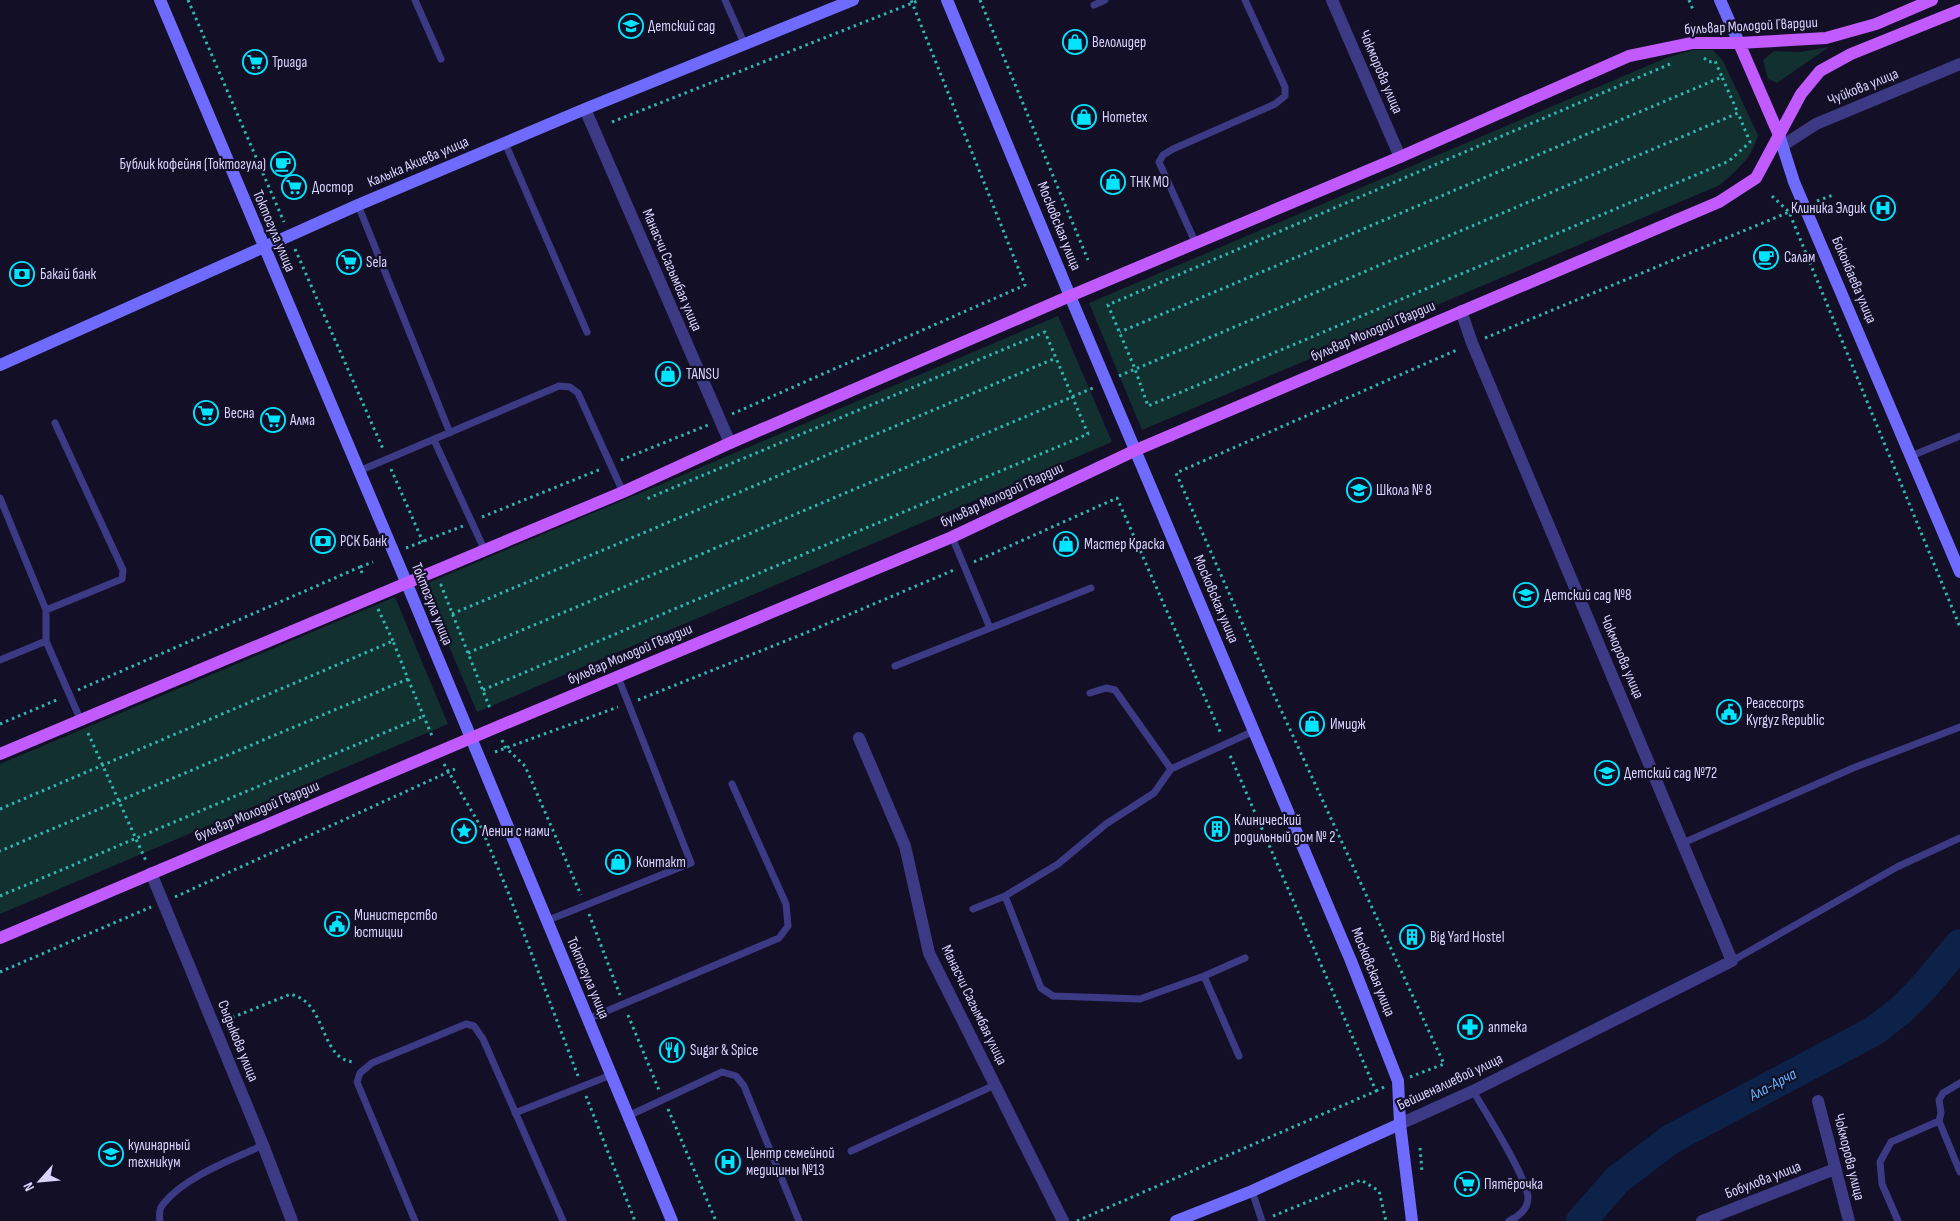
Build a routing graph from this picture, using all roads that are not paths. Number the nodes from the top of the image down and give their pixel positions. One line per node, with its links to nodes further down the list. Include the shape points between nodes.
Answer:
1 (160, 0): 23 (main road, Токтогула улица)
2 (415, 0): 15 (lane)
3 (725, 0): 13 (lane)
4 (853, 0): 13 (main road, Калыка Акиева улица)
5 (947, 0): 24 (main road, Московская улица)
6 (1106, 0): 11 (lane)
7 (1245, 0): 22 (lane, via 1284,87 1285,96 1275,104 1163,155 1159,162)
8 (1332, 0): 20 (street, Чокморова улица)
9 (1720, 0): 14 (main road, Боконбаева улица)
10 (1932, 0): 14 (main road, бульвар Молодой Гвардии, via 1876,24 1826,38)
11 (1094, 5)
12 (1960, 10): 18 (main road, бульвар Молодой Гвардии, via 1851,54 1820,71 1801,94)
13 (744, 43): 17 (main road, Калыка Акиева улица)
14 (1739, 43): 18 (main road, Боконбаева улица); 20 (main road, бульвар Молодой Гвардии, via 1692,43 1629,56)
15 (441, 59)
16 (1960, 64): 18 (street, Чуйкова улица)
17 (585, 109): 19 (main road, Калыка Акиева улица); 32 (street, Манасчи Сагымбая улица)
18 (1780, 141): 25 (main road, бульвар Молодой Гвардии, via 1756,178 1719,202); 34 (main road, Боконбаева улица, via 1794,182)
19 (505, 143): 21 (main road, Калыка Акиева улица); 26 (lane)
20 (1400, 156): 22 (main road, бульвар Молодой Гвардии)
21 (358, 205): 23 (main road, Калыка Акиева улица); 29 (lane)
22 (1196, 244): 24 (main road, бульвар Молодой Гвардии)
23 (264, 248): 27 (main road, Калыка Акиева улица); 35 (main road, Токтогула улица)
24 (1070, 296): 32 (main road, бульвар Молодой Гвардии); 33 (main road, Московская улица)
25 (1461, 311): 33 (main road, бульвар Молодой Гвардии); 59 (street, Чокморова улица)
26 (587, 332)
27 (0, 365)
28 (55, 423): 43 (lane, via 123,570 122,579)
29 (450, 433): 31 (lane); 36 (lane, via 559,386 570,386 578,393)
30 (1960, 436): 34 (lane)
31 (434, 440): 35 (lane); 39 (lane)
32 (730, 443): 36 (main road, бульвар Молодой Гвардии)
33 (1136, 450): 38 (main road, бульвар Молодой Гвардии); 52 (main road, Московская улица)
34 (1911, 456): 40 (main road, Боконбаева улица)
35 (359, 471): 41 (main road, Токтогула улица)
36 (623, 492): 39 (main road, бульвар Молодой Гвардии)
37 (0, 498): 43 (lane)
38 (952, 537): 44 (lane); 48 (main road, бульвар Молодой Гвардии)
39 (485, 551): 41 (main road, бульвар Молодой Гвардии)
40 (1960, 572)
41 (407, 584): 50 (main road, бульвар Молодой Гвардии); 54 (main road, Токтогула улица)
42 (1091, 588): 44 (lane)
43 (46, 610): 45 (lane)
44 (990, 628): 47 (lane)
45 (46, 641): 46 (lane); 50 (lane)
46 (0, 660)
47 (895, 666)
48 (618, 676): 54 (main road, бульвар Молодой Гвардии); 63 (lane, via 691,863)
49 (1090, 693): 56 (lane, via 1106,688 1115,690)
50 (81, 722): 55 (main road, бульвар Молодой Гвардии)
51 (1960, 727): 59 (lane, via 1853,768)
52 (1254, 732): 56 (lane); 78 (main road, Московская улица, via 1398,1081)
53 (859, 738): 72 (street, Манасчи Сагымбая улица, via 904,846 930,953)
54 (470, 739): 60 (main road, бульвар Молодой Гвардии); 63 (main road, Токтогула улица)
55 (0, 754)
56 (1171, 769): 61 (lane, via 1154,793 1106,824 1058,864)
57 (732, 784): 68 (lane, via 786,904 788,926 779,938)
58 (1960, 838): 66 (lane, via 1897,867)
59 (1683, 843): 66 (street, Чокморова улица)
60 (151, 874): 64 (main road, бульвар Молодой Гвардии); 79 (street, Сыдыкова улица)
61 (1005, 896): 62 (lane); 67 (lane, via 1041,988 1053,996 1140,999)
62 (972, 909)
63 (546, 921): 68 (main road, Токтогула улица)
64 (0, 938)
65 (1245, 958): 67 (lane)
66 (1732, 960): 73 (street, Бейшеналиевой улица)
67 (1204, 976): 69 (lane)
68 (588, 1019): 70 (main road, Токтогула улица)
69 (1239, 1056)
70 (611, 1075): 75 (lane); 76 (main road, Токтогула улица)
71 (1960, 1083): 77 (lane, via 1943,1093 1939,1100)
72 (995, 1085): 80 (lane); 90 (street, Манасчи Сагымбая улица)
73 (1473, 1091): 78 (street, Бейшеналиевой улица); 94 (lane, via 1523,1179 1528,1198 1526,1208)
74 (1818, 1101): 81 (street, Чокморова улица)
75 (515, 1113): 86 (lane, via 483,1039 474,1026 466,1024 372,1064 360,1074 357,1082); 87 (lane)
76 (628, 1116): 88 (main road, Токтогула улица); 89 (lane, via 722,1072 736,1076 744,1086)
77 (1939, 1121): 82 (lane); 97 (lane, via 1891,1142 1880,1162 1882,1184)
78 (1400, 1124): 83 (main road, Бейшеналиевой улица); 93 (main road, Московская улица)
79 (263, 1145): 84 (lane, via 180,1188 162,1204); 85 (street, Сыдыкова улица)
80 (851, 1151)
81 (1835, 1169): 95 (street, Бобулова улица); 96 (street, Чокморова улица)
82 (1960, 1172)
83 (1252, 1191): 91 (main road, Бейшеналиевой улица); 92 (lane)
84 (160, 1221)
85 (292, 1221)
86 (415, 1221)
87 (563, 1221)
88 (672, 1221)
89 (799, 1221)
90 (1063, 1221)
91 (1176, 1221)
92 (1262, 1221)
93 (1412, 1221)
94 (1510, 1221)
95 (1702, 1221)
96 (1849, 1221)
97 (1898, 1221)

